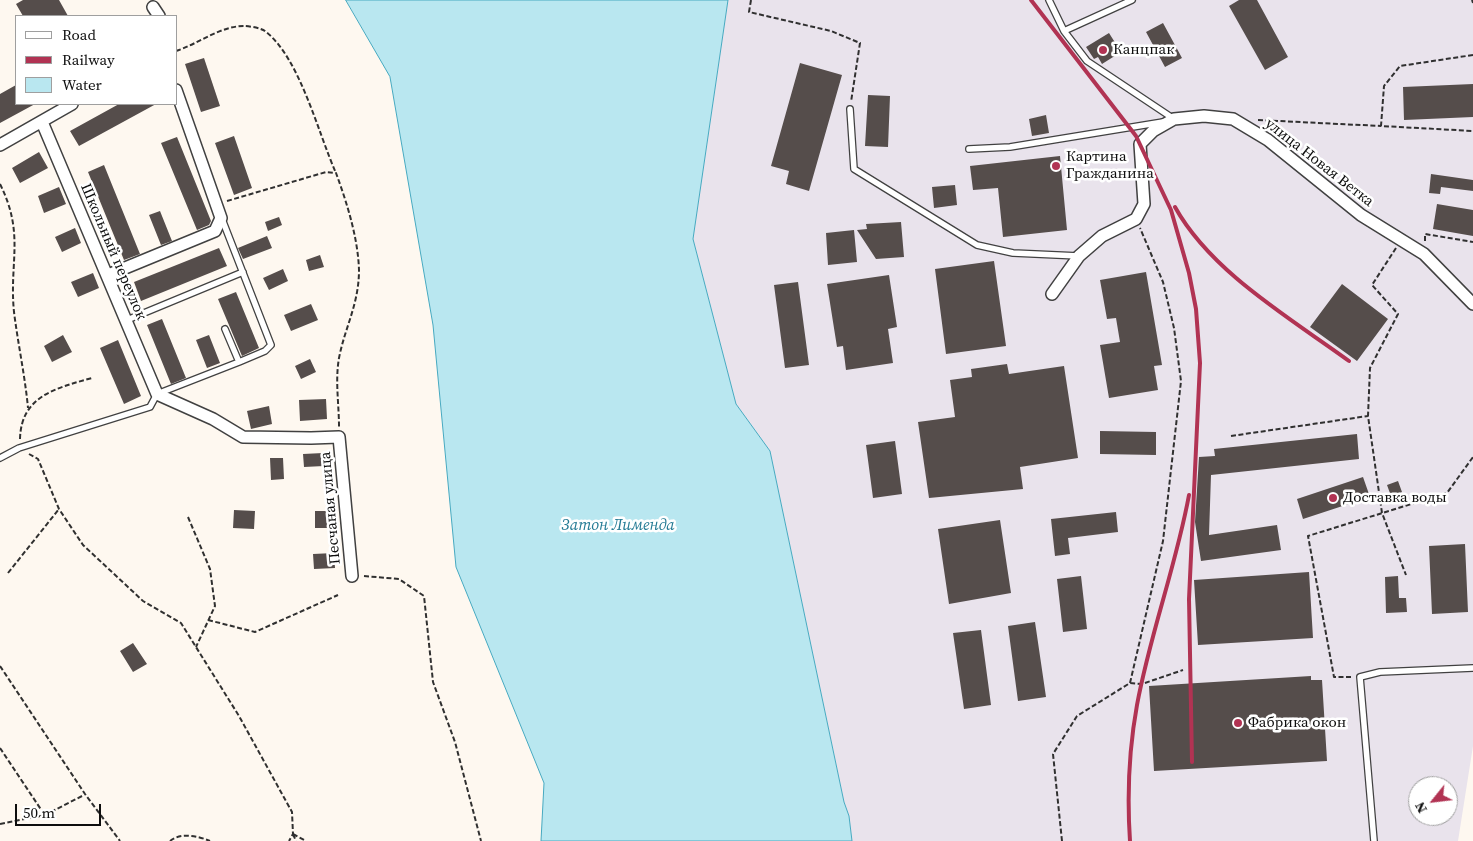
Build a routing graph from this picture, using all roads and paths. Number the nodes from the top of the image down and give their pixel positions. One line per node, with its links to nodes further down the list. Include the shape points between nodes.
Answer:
1 (752, 0): 9 (path, via 749,12 831,31 860,43)
2 (1049, 0): 4 (lane)
3 (1132, 0): 4 (lane)
4 (1064, 30): 10 (lane, via 1087,61)
5 (178, 50): 17 (path, Песчаная улица, via 221,31 244,26 264,30 288,59)
6 (1473, 55): 13 (path, via 1400,66 1384,86)
7 (178, 96): 19 (street)
8 (70, 105): 12 (street)
9 (850, 109): 25 (lane, via 854,169 977,246 1013,253)
10 (1174, 119): 16 (lane, via 1010,147); 21 (street, улица Новая Ветка, via 1153,131 1140,144 1144,204); 22 (street, улица Новая Ветка, via 1204,116 1233,119 1268,140 1360,215)
11 (1252, 120): 13 (path)
12 (42, 122): 15 (street); 27 (street, Школьный переулок)
13 (1381, 126): 14 (path)
14 (1473, 131)
15 (0, 145)
16 (969, 149)
17 (336, 174): 19 (path, via 326,172); 37 (path, Песчаная улица, via 354,233 359,269 355,309 339,358 336,382)
18 (0, 184): 35 (path, via 12,214 16,243 14,311)
19 (218, 204): 20 (street)
20 (221, 218): 26 (lane); 27 (street, via 215,231)
21 (1136, 219): 25 (street, via 1102,236); 55 (path, via 1163,282 1174,328 1181,381 1163,541)
22 (1401, 239): 24 (street, улица Новая Ветка); 36 (path, via 1372,285 1398,314 1370,368)
23 (1473, 242): 24 (path, via 1425,234)
24 (1424, 254): 29 (street, улица Новая Ветка)
25 (1079, 256): 28 (street)
26 (243, 272): 30 (lane); 32 (lane, via 271,345)
27 (108, 275): 30 (street, Школьный переулок)
28 (1052, 294)
29 (1473, 304)
30 (126, 320): 34 (street, Школьный переулок)
31 (226, 329): 32 (lane)
32 (239, 362): 34 (lane)
33 (92, 378): 35 (path, via 51,389)
34 (158, 394): 37 (street, Песчаная улица, via 243,436); 39 (lane, via 150,407)
35 (28, 409): 39 (path, via 20,423)
36 (1368, 416): 38 (path); 43 (path)
37 (339, 436): 47 (street, Песчаная улица)
38 (1231, 436)
39 (19, 448): 41 (lane); 42 (path, via 38,459)
40 (1473, 457): 43 (path, via 1447,493)
41 (0, 458)
42 (59, 509): 45 (path); 50 (path, via 83,545 143,601 180,623)
43 (1382, 513): 46 (path); 54 (path, via 1308,536 1334,678)
44 (188, 517): 49 (path, via 210,569 215,606)
45 (8, 573)
46 (1406, 575)
47 (352, 576): 67 (path, via 399,578 424,596 433,682 455,742)
48 (338, 595): 49 (path, via 255,632)
49 (208, 620): 50 (path)
50 (196, 647): 60 (path, via 292,812)
51 (0, 666): 57 (path)
52 (1473, 668): 54 (lane, via 1380,672)
53 (1183, 670): 55 (path, via 1142,684)
54 (1360, 677): 69 (lane)
55 (1130, 683): 68 (path, via 1077,716 1053,754)
56 (0, 748): 58 (path)
57 (85, 794): 58 (path); 61 (path)
58 (45, 815): 59 (path)
59 (0, 824)
60 (293, 834): 64 (path); 65 (path); 66 (path)
61 (120, 841)
62 (170, 841): 63 (path, via 176,836 199,836)
63 (210, 841)
64 (289, 841)
65 (296, 841)
66 (306, 841)
67 (480, 841)
68 (1062, 841)
69 (1374, 841)

